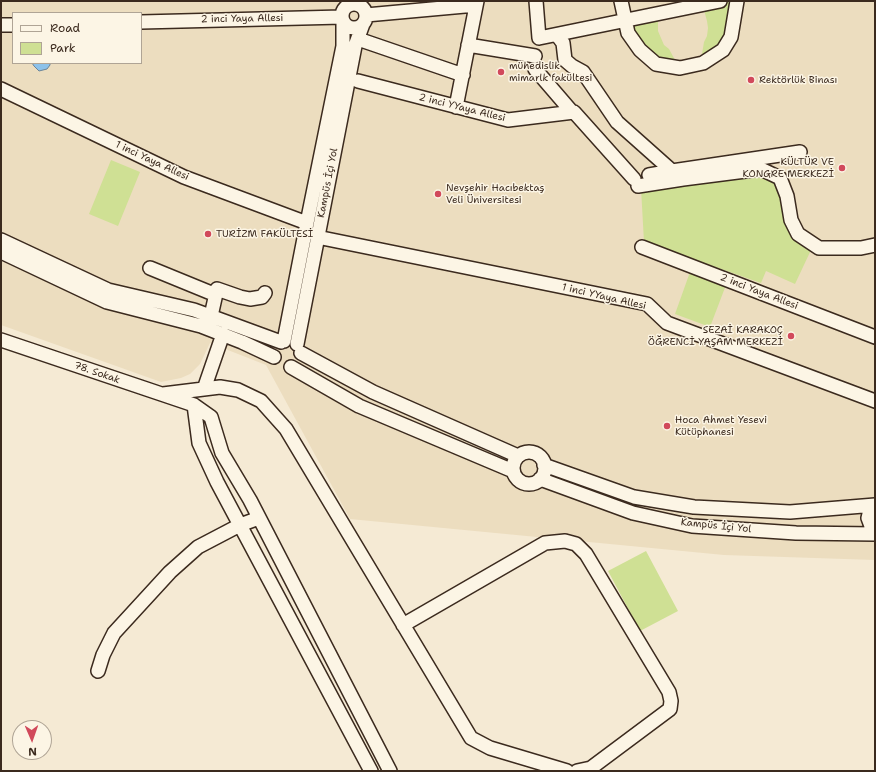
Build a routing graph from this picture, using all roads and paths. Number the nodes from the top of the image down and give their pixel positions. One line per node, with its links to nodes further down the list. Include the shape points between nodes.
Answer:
1 (536, 1): 13 (street)
2 (621, 1): 8 (street)
3 (720, 1): 8 (street)
4 (737, 1): 8 (street, via 731,37 723,50 703,63 680,68 656,64 640,50 628,33)
5 (476, 3): 7 (street); 15 (street)
6 (344, 12): 7 (street, via 349,5 358,4); 7 (street, via 346,25 355,28 360,26); 9 (street, 2 inci Yaya Allesi); 21 (street, Kampüs İçi Yol)
7 (365, 12): 14 (street, Kampüs İçi Yol)
8 (625, 21): 12 (street)
9 (142, 22)
10 (1, 25): 11 (street)
11 (12, 25)
12 (558, 34): 13 (street); 24 (street, via 563,43 566,60 583,72 617,122)
13 (540, 38): 16 (street)
14 (358, 39): 17 (street); 21 (street, Kampüs İçi Yol)
15 (468, 45): 16 (street); 17 (street)
16 (535, 62): 22 (street)
17 (463, 75): 20 (street)
18 (358, 81): 20 (street, 2 inci YYaya Allesi)
19 (1, 89): 26 (street, 1 inci Yaya Allesi, via 184,177)
20 (456, 107): 22 (street, 2 inci YYaya Allesi, via 508,120)
21 (342, 112): 26 (street, Kampüs İçi Yol); 27 (street, Kampüs İçi Yol, via 336,176)
22 (572, 112): 29 (street, via 636,182 761,169 780,178 787,196 791,220 798,234 819,248)
23 (800, 152): 24 (street)
24 (672, 171): 25 (street)
25 (650, 175)
26 (306, 223): 39 (street, Kampüs İçi Yol)
27 (317, 237): 39 (street, Kampüs İçi Yol); 44 (street, 1 inci YYaya Allesi, via 647,304 667,323)
28 (1, 240): 35 (street, via 108,290)
29 (875, 246)
30 (642, 247): 37 (street, 2 inci Yaya Allesi)
31 (1, 252): 36 (street, via 107,302)
32 (150, 268): 34 (street)
33 (264, 293): 34 (street, via 262,297 250,299 217,289)
34 (216, 294): 35 (street)
35 (211, 316): 39 (street)
36 (223, 334): 40 (street); 42 (street)
37 (875, 337)
38 (1, 340): 43 (street, 78. Sokak)
39 (291, 345): 40 (street, via 276,347); 41 (street, via 300,361); 46 (street, via 373,392)
40 (274, 357): 41 (street, via 281,366)
41 (291, 367): 48 (street, via 359,406)
42 (204, 389): 43 (street); 54 (street, via 220,387 238,390 262,401 286,429)
43 (162, 395): 45 (street, 78. Sokak)
44 (875, 401)
45 (194, 406): 51 (street, 78. Sokak, via 211,417 222,453); 52 (street, via 199,443)
46 (518, 456): 47 (street, via 528,452 534,453); 48 (street, via 514,460)
47 (544, 465): 49 (street, via 545,470); 50 (street, Kampüs İçi Yol, via 634,497 694,507 790,512)
48 (513, 471): 49 (street, via 524,484)
49 (540, 480): 53 (street, Kampüs İçi Yol, via 633,513 692,526 796,533)
50 (875, 506): 53 (street, via 868,518)
51 (259, 518): 52 (street); 57 (street, 78. Sokak)
52 (240, 525): 55 (street, via 198,547 170,572 114,633); 56 (street)
53 (875, 532)
54 (403, 625): 58 (street, via 471,738 490,748); 59 (street, via 545,543 565,541 576,544 586,554 672,701 670,709 591,768)
55 (98, 671)
56 (371, 771)
57 (390, 771)
58 (567, 771)
59 (577, 771)

